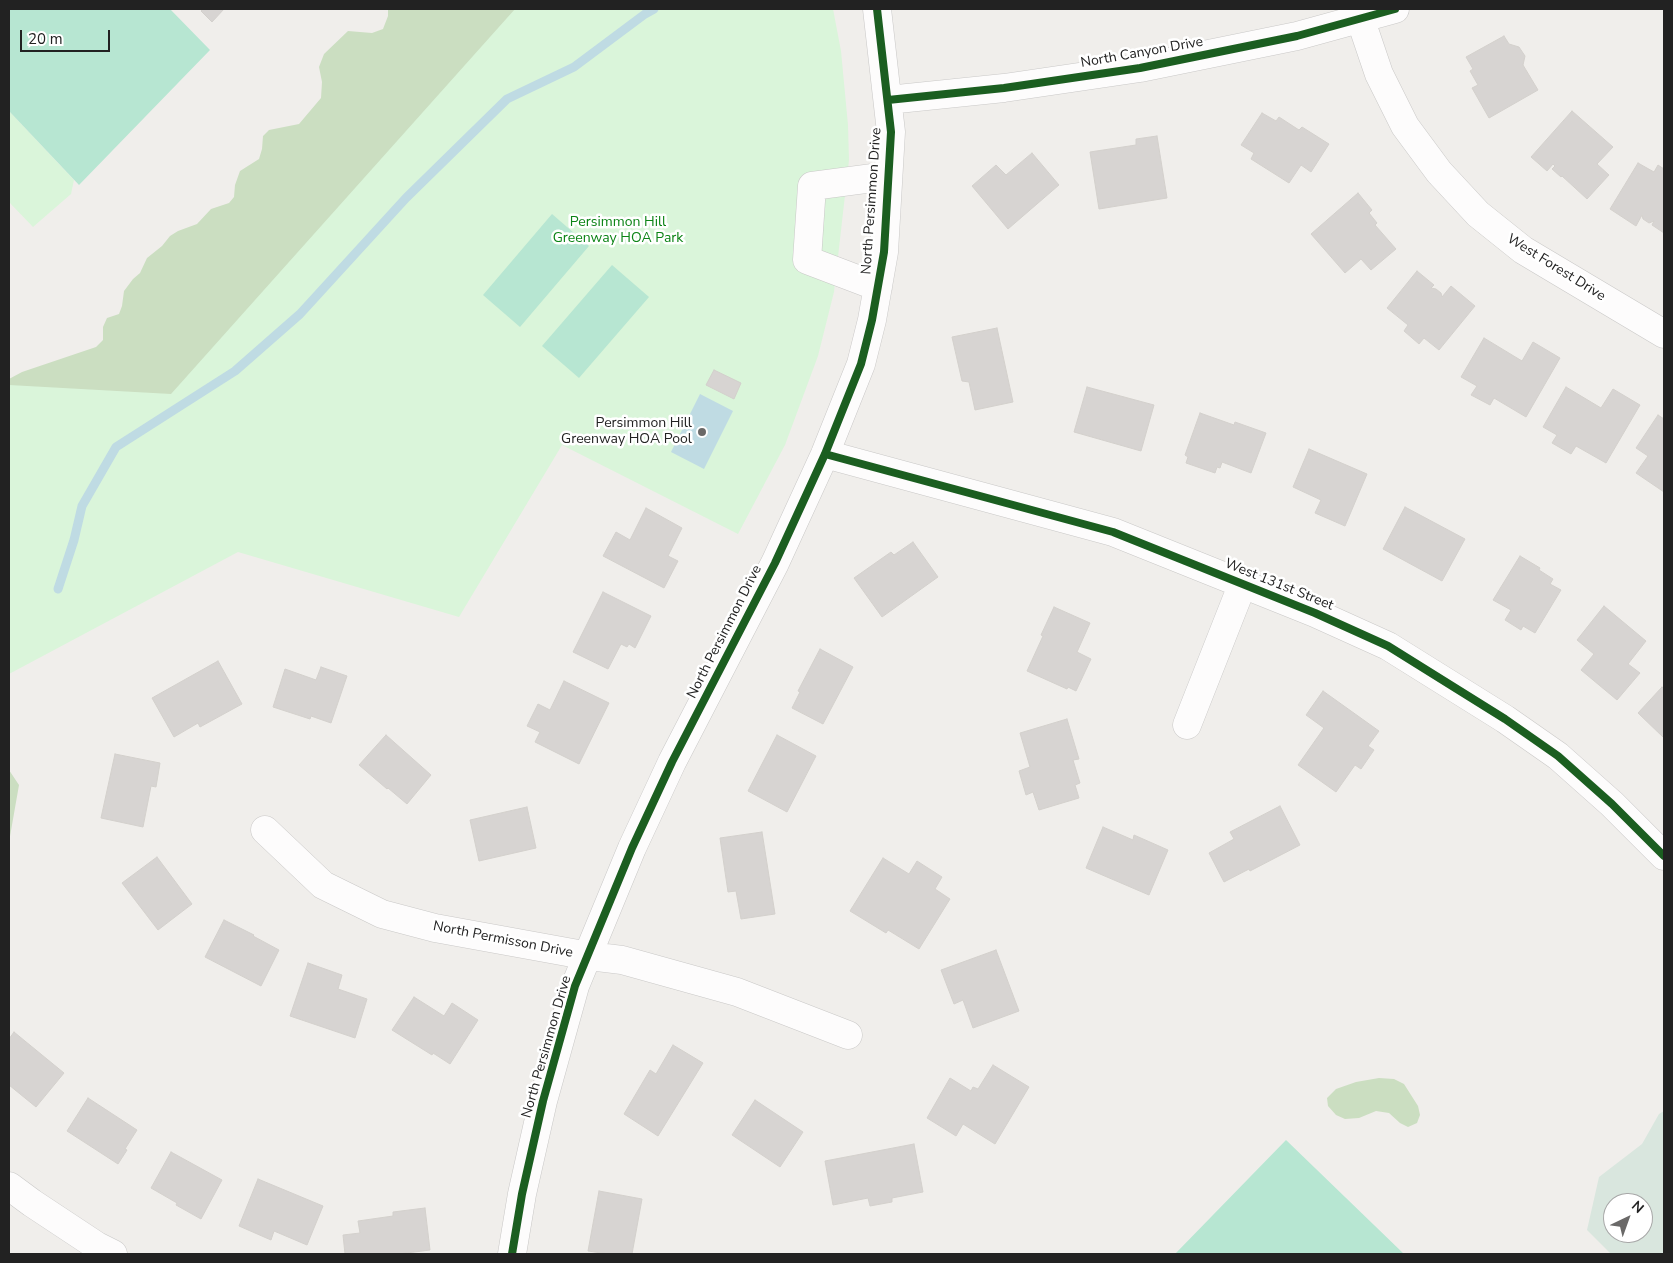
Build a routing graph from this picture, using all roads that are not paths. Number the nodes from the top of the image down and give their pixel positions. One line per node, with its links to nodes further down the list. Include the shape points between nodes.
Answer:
1 (877, 9): 4 (street, North Persimmon Drive)
2 (1396, 9): 3 (street, North Canyon Drive)
3 (1358, 14): 4 (street, North Canyon Drive, via 1297,36 1140,68 1004,88); 7 (street, West Forest Drive, via 1379,74 1405,126 1438,172 1478,214 1523,250)
4 (888, 100): 5 (street, North Persimmon Drive, via 891,132)
5 (888, 176): 6 (street, North Persimmon Drive, via 884,252); 6 (street, via 812,186 807,260)
6 (878, 287): 8 (street, North Persimmon Drive, via 861,364)
7 (1664, 334)
8 (825, 454): 9 (street, West 131st Street, via 1113,532); 13 (street, North Persimmon Drive, via 775,563 672,762 632,848)
9 (1243, 583): 10 (street, West 131st Street); 12 (street, West 131st Street, via 1388,646 1505,719 1558,756)
10 (1187, 725)
11 (265, 830): 13 (street, North Permisson Drive, via 323,885 382,914 435,928)
12 (1664, 856)
13 (589, 956): 14 (street, North Permisson Drive, via 622,960 738,992); 17 (street, North Persimmon Drive, via 575,986 543,1102)
14 (848, 1035)
15 (9, 1186): 16 (street)
16 (113, 1254)
17 (512, 1254)

